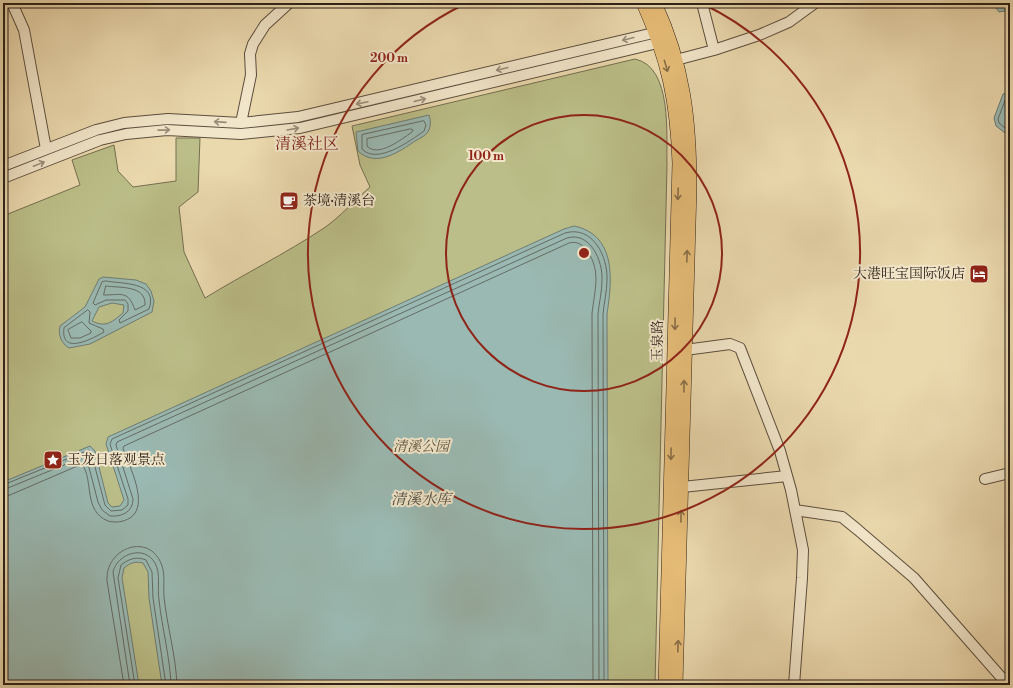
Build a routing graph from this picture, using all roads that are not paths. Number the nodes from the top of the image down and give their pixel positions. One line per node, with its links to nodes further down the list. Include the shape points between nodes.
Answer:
1 (12, 3): 11 (street, via 24,30)
2 (290, 3): 10 (street, via 265,25 253,44 250,54 251,75)
3 (642, 3): 7 (main road, 玉泉路)
4 (655, 3): 7 (main road, 玉泉路)
5 (702, 3): 8 (street)
6 (815, 3): 8 (street, via 789,22)
7 (663, 36): 9 (main road, 玉泉路); 10 (street, one-way to 10, via 298,117); 13 (street, one-way to 7, via 100,140 126,134 168,130 241,134 293,129 373,112); 20 (main road, 玉泉路, one-way to 20, via 674,95 679,163)
8 (714, 50): 9 (street)
9 (676, 60): 14 (main road, 玉泉路, one-way to 9, via 690,163 685,93)
10 (241, 123): 11 (street, one-way to 11, via 168,119 137,121 96,130)
11 (46, 149): 12 (street)
12 (3, 166)
13 (3, 178)
14 (685, 350): 16 (street, via 730,344 740,348); 18 (main road, 玉泉路, one-way to 14)
15 (1010, 473): 17 (street)
16 (787, 476): 18 (street); 19 (street)
17 (985, 479)
18 (682, 487): 21 (main road, 玉泉路, one-way to 18)
19 (795, 510): 22 (street, via 803,550); 23 (street, via 842,517 858,530 914,578)
20 (665, 685)
21 (676, 685)
22 (794, 685)
23 (1008, 685)

